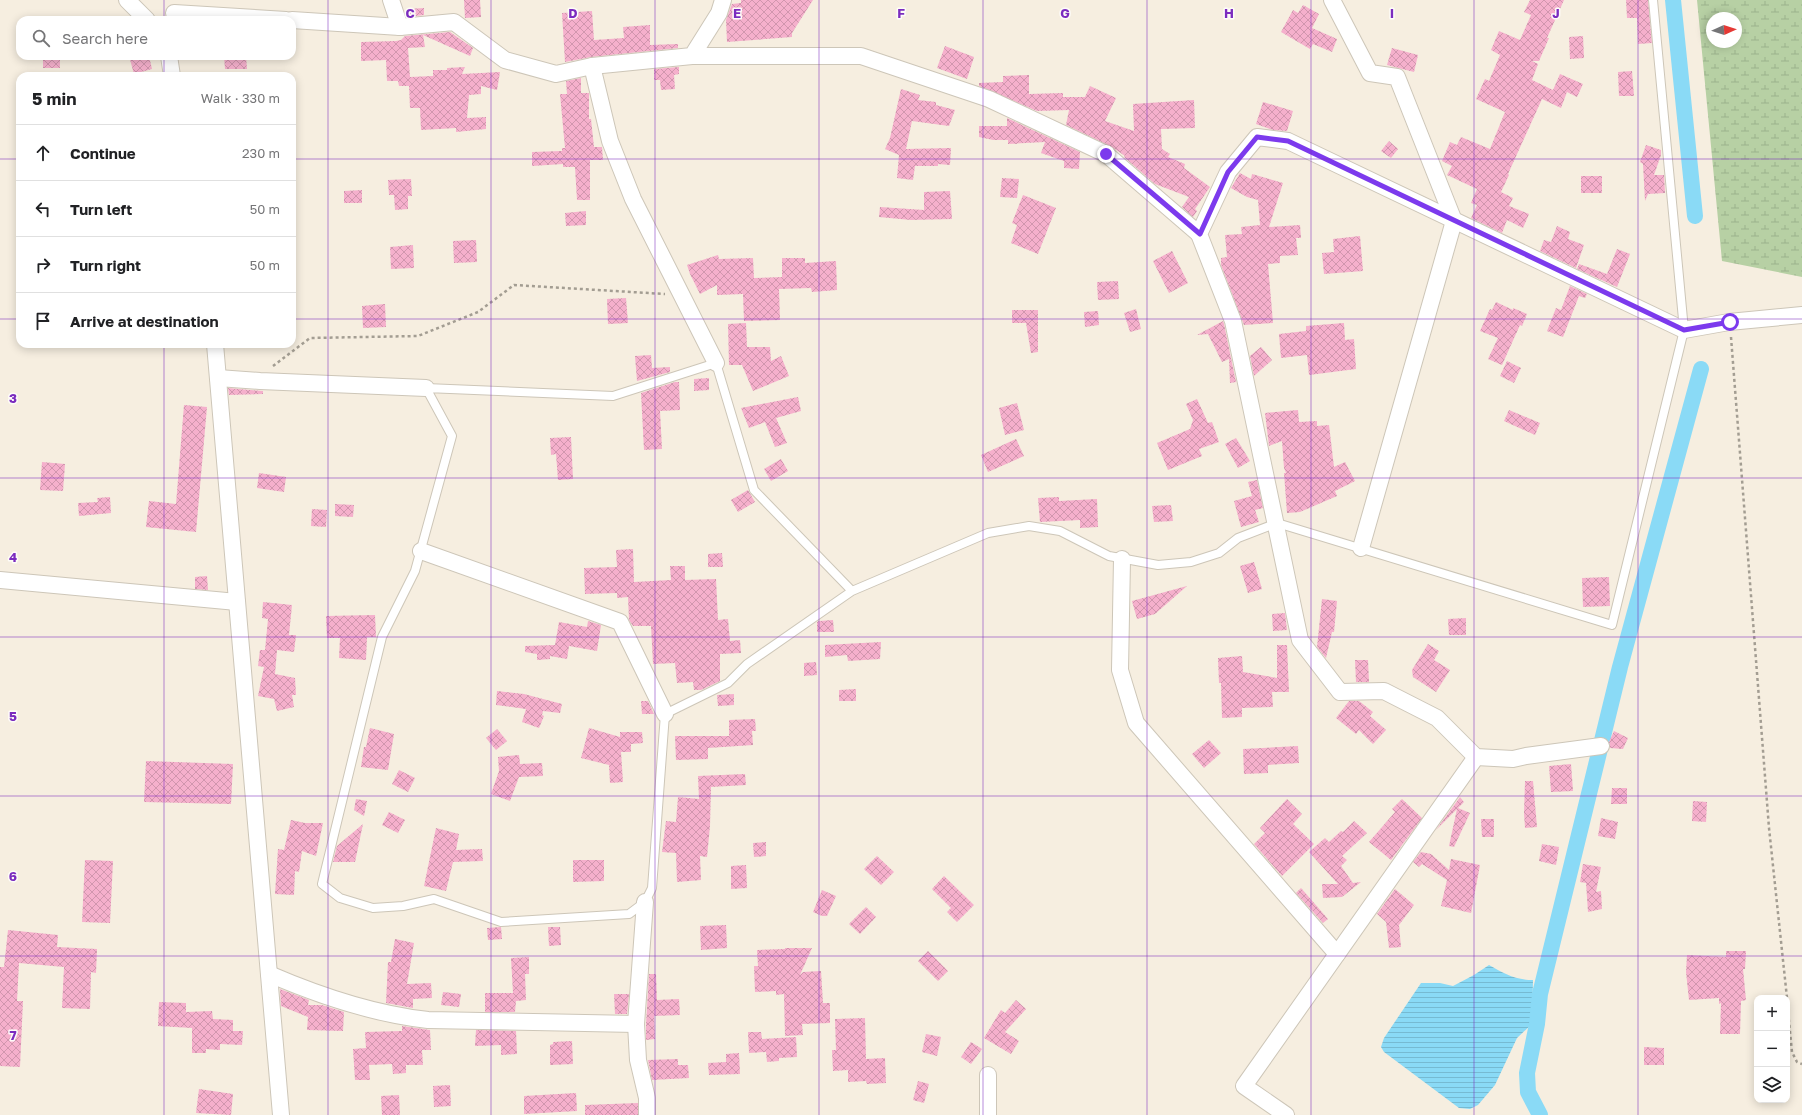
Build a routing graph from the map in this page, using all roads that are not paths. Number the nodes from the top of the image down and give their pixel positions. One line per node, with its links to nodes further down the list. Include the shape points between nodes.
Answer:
1 (127, 0): 7 (street)
2 (392, 0): 10 (street)
3 (723, 0): 11 (street, via 720,13)
4 (1332, 0): 15 (street, via 1370,73 1397,77)
5 (1653, 0): 18 (lane)
6 (175, 11): 8 (street)
7 (143, 16)
8 (237, 16)
9 (296, 20): 10 (street)
10 (400, 27): 13 (street, via 454,22 505,60 556,74)
11 (692, 56): 13 (street); 16 (street, via 861,56 989,98 1106,154)
12 (170, 60): 14 (street)
13 (592, 66): 20 (street, via 610,141 634,199)
14 (171, 72)
15 (1454, 221): 16 (street, via 1288,141 1257,137 1228,172); 18 (street); 24 (street)
16 (1200, 234): 23 (street, via 1233,321)
17 (1802, 315): 18 (street, via 1730,322)
18 (1684, 330): 24 (lane, via 1612,625)
19 (215, 348): 21 (street)
20 (716, 364): 22 (lane, via 613,396); 28 (lane, via 754,490)
21 (218, 378): 22 (street); 29 (street)
22 (426, 388): 25 (lane, via 452,436)
23 (1277, 523): 24 (lane); 26 (lane, via 1238,538 1219,553 1191,562 1158,565); 32 (street, via 1300,640 1340,692 1384,691 1403,700 1437,718)
24 (1361, 548)
25 (421, 551): 30 (street, via 620,622); 33 (lane, via 415,571 382,638 322,884 340,898 373,908 403,906 434,899 501,922 629,914)
26 (1122, 559): 28 (lane, via 1110,556 1060,531 1029,526 988,533); 34 (street, via 1120,670 1136,723)
27 (0, 580): 29 (street)
28 (852, 592): 30 (lane, via 747,664 728,683)
29 (237, 602): 35 (street)
30 (665, 714): 33 (lane, via 652,888)
31 (1601, 746): 32 (street, via 1513,759)
32 (1476, 757): 34 (street)
33 (645, 902): 36 (street)
34 (1337, 954): 41 (street, via 1244,1086)
35 (269, 974): 36 (street, via 328,998 409,1018); 38 (street)
36 (636, 1024): 39 (street, via 638,1060 647,1098)
37 (988, 1075): 40 (street)
38 (281, 1115)
39 (648, 1115)
40 (988, 1115)
41 (1286, 1115)

